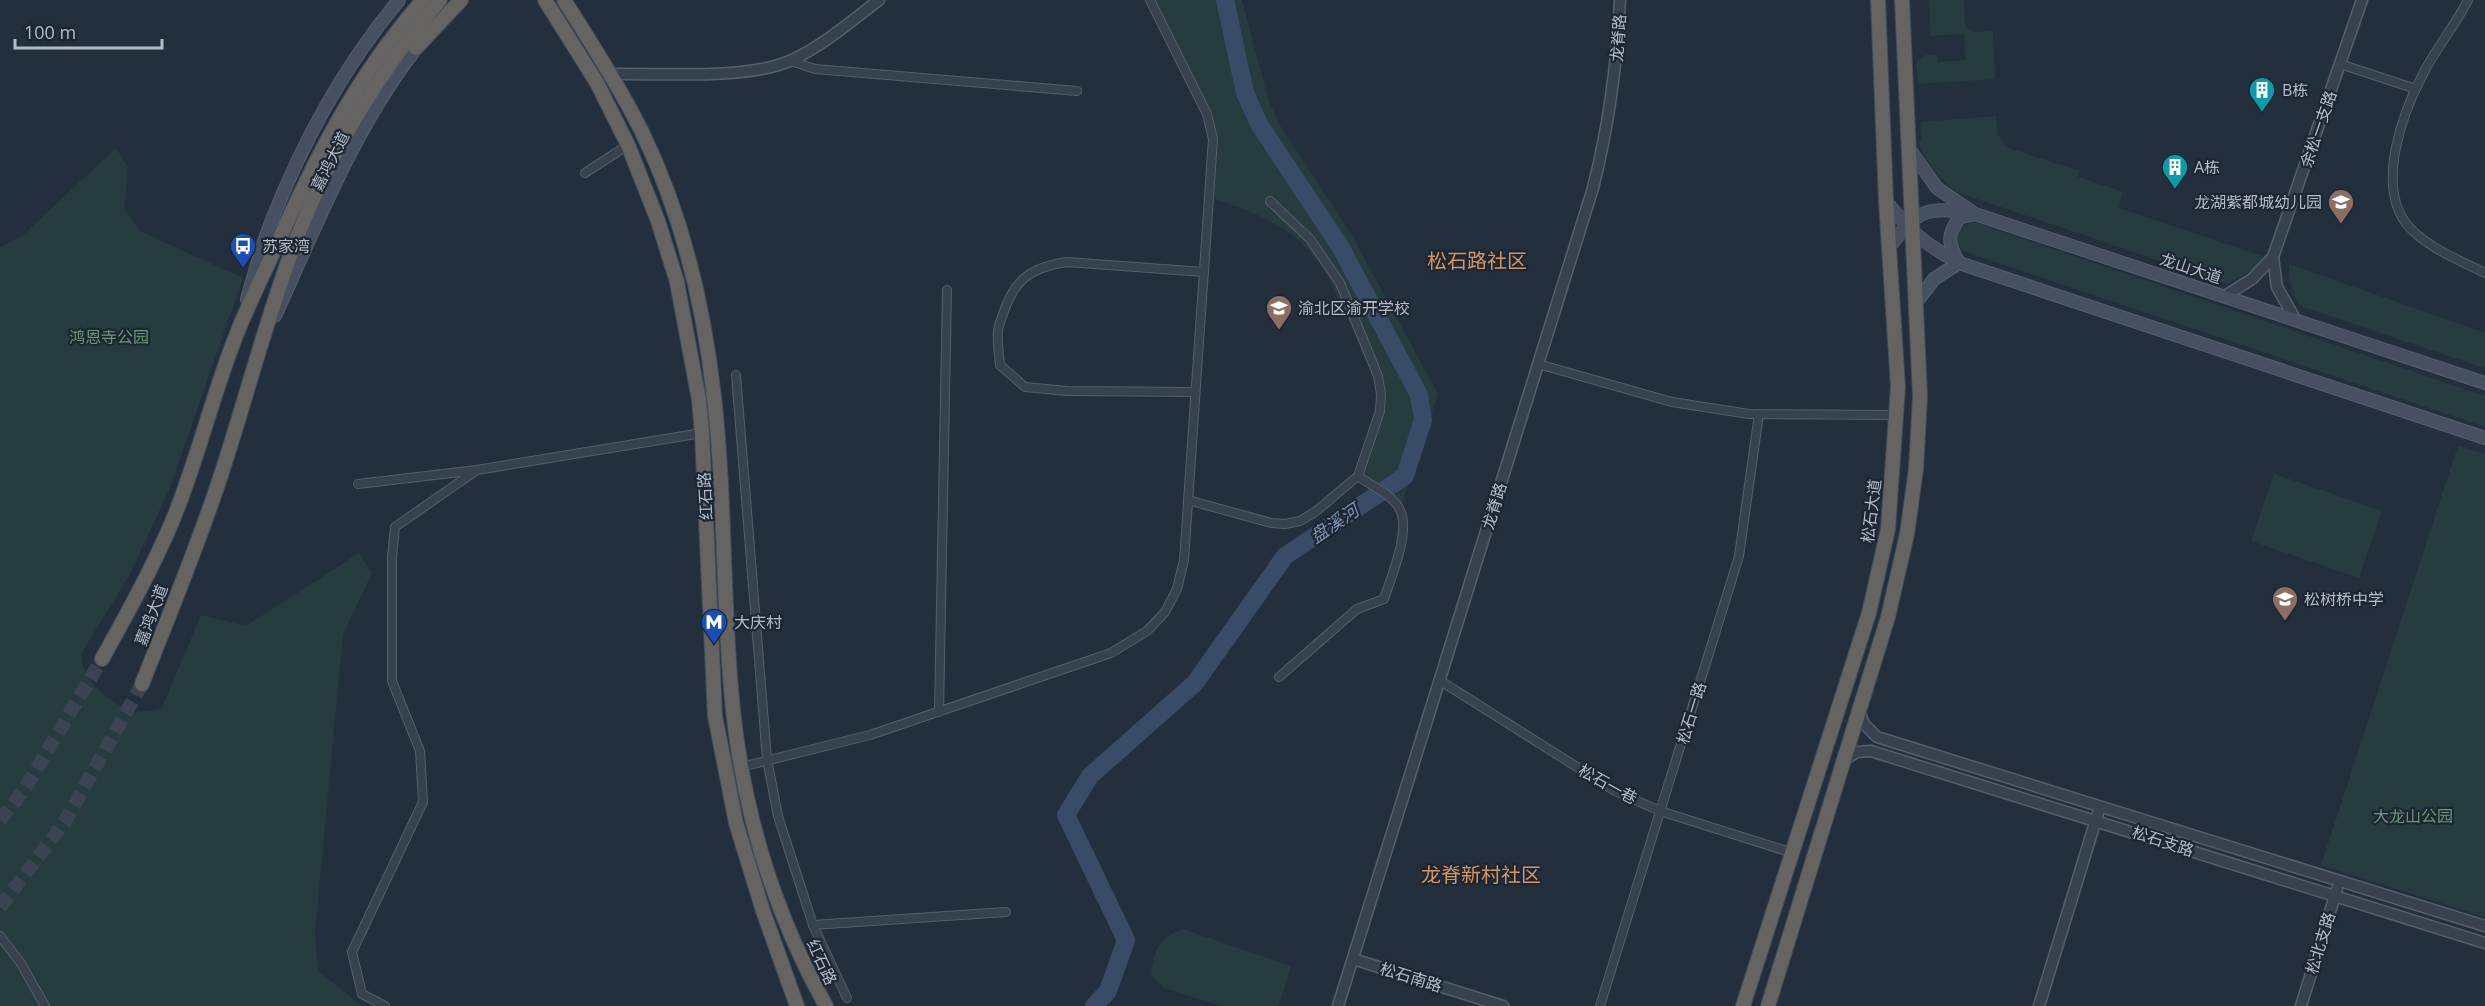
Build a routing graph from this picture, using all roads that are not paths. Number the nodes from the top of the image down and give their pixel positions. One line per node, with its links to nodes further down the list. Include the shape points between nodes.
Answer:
1 (399, 0): 37 (main road, 嘉鸿大道, via 336,89 302,153 270,226)
2 (423, 0): 37 (highway, 嘉鸿大道, via 397,29 352,93 315,160)
3 (440, 0): 38 (highway, 嘉鸿大道, via 408,37 328,168 297,237)
4 (456, 0): 15 (main road, 嘉鸿大道)
5 (461, 0): 15 (highway)
6 (546, 0): 21 (highway, 红石路, via 597,82)
7 (564, 0): 18 (highway, 红石路)
8 (879, 0): 16 (street)
9 (1150, 0): 31 (street, via 1211,127)
10 (1620, 0): 39 (street, 龙脊路, via 1618,57 1608,127)
11 (1878, 0): 25 (highway, 松石大道)
12 (1902, 0): 22 (highway)
13 (2468, 0): 19 (street)
14 (2359, 3): 17 (street, 余松一支路)
15 (417, 48): 38 (main road, 嘉鸿大道, via 374,110 344,167)
16 (791, 61): 18 (street, via 741,72); 20 (street, via 815,69)
17 (2340, 64): 19 (street); 29 (street, 余松一支路)
18 (611, 74): 59 (highway, 红石路, via 643,134 675,215 706,342 715,408 733,709)
19 (2416, 89): 32 (street, via 2395,157 2392,184 2396,204 2405,222 2419,236)
20 (1077, 91)
21 (628, 145): 23 (street); 45 (highway, 红石路, via 677,282)
22 (1910, 150): 26 (main road, 龙山大道, via 1937,188); 27 (highway)
23 (585, 173)
24 (1270, 201): 48 (street, via 1310,239 1340,283 1378,376 1380,411)
25 (1886, 201): 27 (main road); 28 (highway, 松石大道)
26 (1975, 214): 27 (main road, via 1939,208); 30 (main road, via 1960,217 1950,231 1950,247); 34 (main road, 龙山大道)
27 (1910, 226): 28 (main road); 30 (main road, via 1931,248); 35 (highway)
28 (1889, 248): 44 (highway, 松石大道)
29 (2273, 257): 34 (street, via 2252,279); 36 (street, via 2277,286)
30 (1959, 263): 35 (main road, via 1934,279); 46 (main road)
31 (1204, 272): 42 (street); 42 (street, via 1048,264 1021,280 1008,299 998,331 1000,365 1025,387)
32 (2485, 273)
33 (947, 290): 56 (street)
34 (2225, 296): 36 (main road, 龙山大道)
35 (1916, 303): 55 (highway, via 1920,398 1915,480 1888,616)
36 (2295, 319): 41 (main road, 龙山大道)
37 (234, 340): 51 (highway, 嘉鸿大道, via 172,523)
38 (258, 352): 54 (highway, 嘉鸿大道, via 221,477)
39 (1538, 364): 43 (street, via 1672,402); 53 (street, 龙脊路)
40 (736, 375): 57 (street)
41 (2485, 382)
42 (1194, 392): 50 (street)
43 (1759, 414): 44 (street); 61 (street, 松石一路, via 1739,556)
44 (1897, 415): 63 (highway, 松石大道, via 1888,529 1869,613)
45 (702, 433): 47 (street); 75 (highway, 红石路, via 715,716 736,823)
46 (2485, 438)
47 (477, 470): 49 (street); 74 (street, via 395,527 392,681 420,752 423,801 352,952 362,994)
48 (1358, 476): 50 (street, via 1315,512 1285,524); 52 (street, via 1400,509 1404,533 1384,600 1357,609)
49 (358, 484)
50 (1188, 500): 56 (street, via 1184,560 1177,589 1165,612 1147,631 1111,654)
51 (102, 659)
52 (1279, 677)
53 (1439, 681): 61 (street, 松石一巷, via 1605,785); 71 (street, 龙脊路)
54 (142, 684)
55 (1858, 708): 58 (highway); 60 (street, 松石支路, via 1864,724 1877,737)
56 (939, 712): 57 (street, via 870,735)
57 (767, 759): 59 (street); 67 (street, via 778,816)
58 (1842, 761): 62 (street, 松石支路, via 1857,752 1871,751); 81 (highway)
59 (741, 768): 76 (highway, 红石路, via 778,906)
60 (2100, 804): 62 (street); 64 (street, 松石支路)
61 (1660, 811): 63 (street, 松石一巷); 79 (street, 松石一路)
62 (2096, 820): 65 (street, 松石支路); 82 (street)
63 (1793, 853): 80 (highway, 松石大道)
64 (2340, 880): 65 (street, 松北支路); 68 (street, 松石支路)
65 (2335, 896): 70 (street, 松石支路); 83 (street, 松北支路)
66 (1006, 912): 67 (street)
67 (813, 925): 72 (street)
68 (2485, 926)
69 (0, 936): 73 (street)
70 (2485, 943)
71 (1353, 959): 77 (street, 龙脊路); 78 (street, 松石南路)
72 (847, 998)
73 (45, 1006)
74 (385, 1006)
75 (797, 1006)
76 (826, 1006)
77 (1338, 1006)
78 (1503, 1006)
79 (1600, 1006)
80 (1743, 1006)
81 (1768, 1006)
82 (2039, 1006)
83 (2301, 1006)

